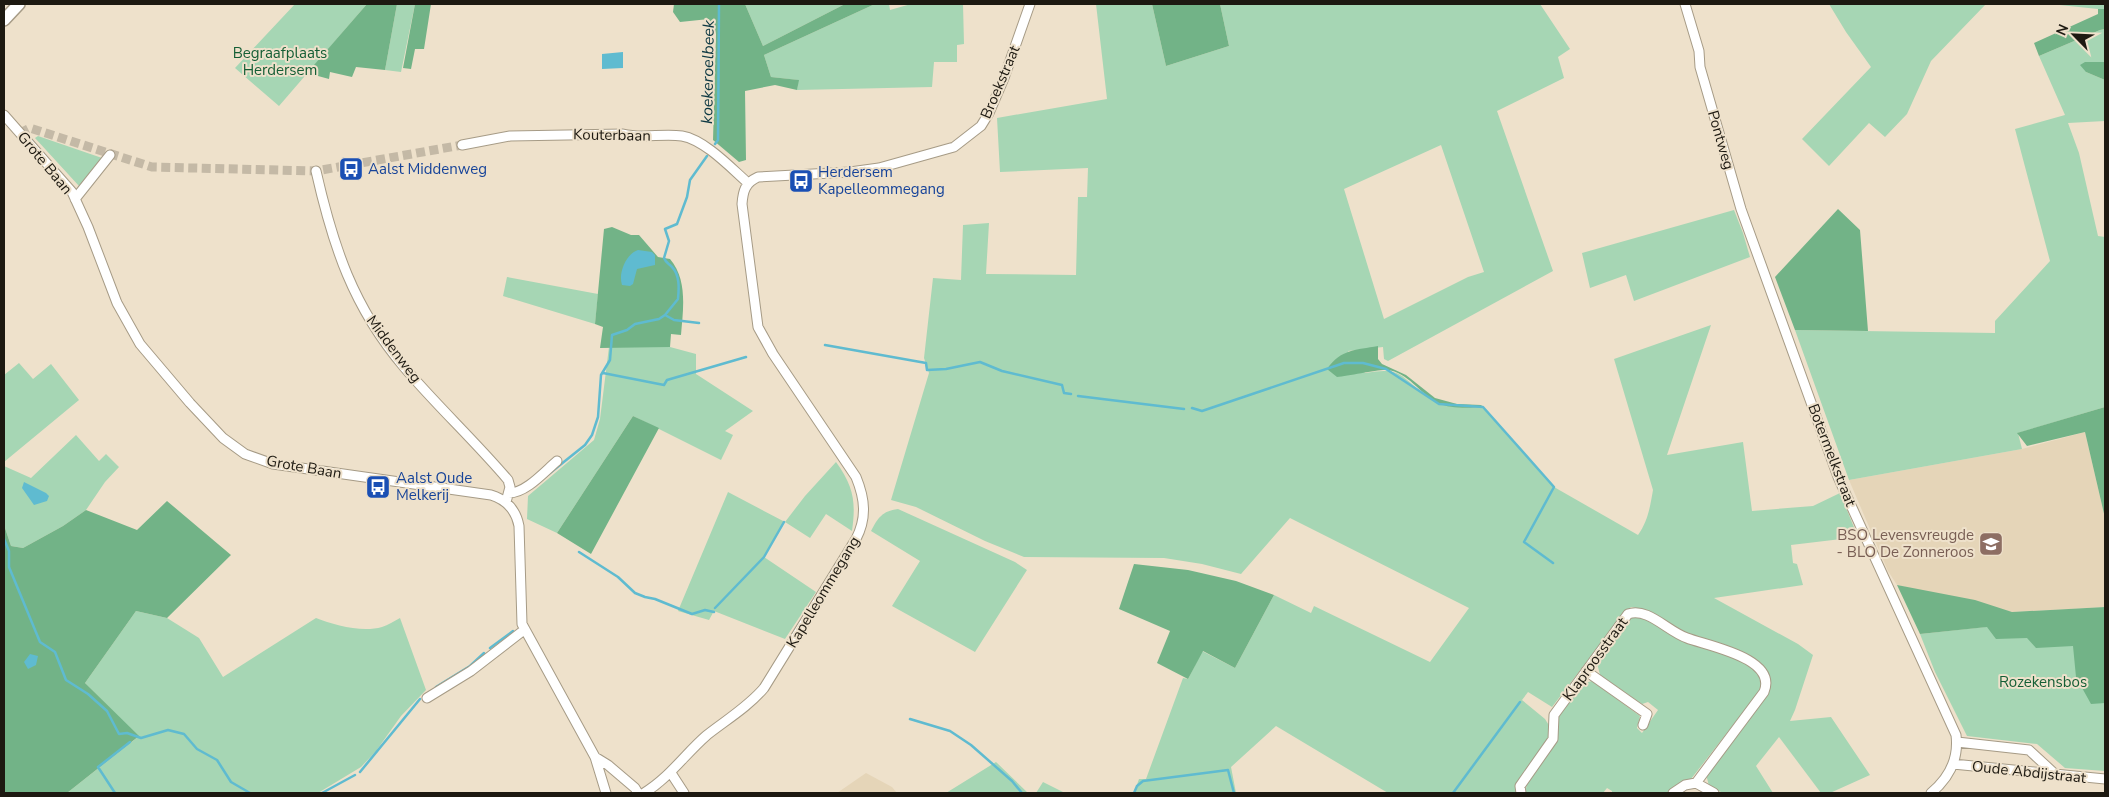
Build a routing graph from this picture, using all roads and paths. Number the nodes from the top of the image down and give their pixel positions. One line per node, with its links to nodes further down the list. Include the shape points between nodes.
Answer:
1 (19, 4): 4 (street)
2 (1030, 4): 9 (street, Broekstraat, via 994,104 981,126 961,143 879,168 844,173 764,176)
3 (1684, 4): 11 (street, Pontweg, via 1741,209)
4 (4, 20)
5 (4, 115): 10 (street, Grote Baan, via 61,178)
6 (462, 145): 9 (street, Kouterbaan, via 510,136 680,136 700,142)
7 (110, 155): 10 (street)
8 (316, 171): 13 (street, Middenweg, via 334,244 368,316 403,367 508,480)
9 (748, 183): 21 (street, Kapelleommegang, via 742,204 758,327 856,477 864,500 863,520 856,539 764,688 705,737)
10 (75, 199): 13 (street, Grote Baan, via 117,303 140,344 223,438 245,454 273,464)
11 (1764, 274): 18 (street, Botermelkstraat, via 1838,477)
12 (557, 461): 13 (street)
13 (507, 498): 14 (street, via 519,526 520,616)
14 (524, 630): 16 (street, via 471,671); 19 (street)
15 (1586, 672): 17 (street, via 1647,714); 24 (street, Klaproosstraat, via 1628,614 1636,611 1685,638 1735,653 1765,674 1764,692); 29 (street, Klaproosstraat, via 1554,715 1553,739 1520,786)
16 (427, 698)
17 (1643, 725)
18 (1957, 742): 20 (street, Botermelkstraat); 22 (street, via 2029,750)
19 (594, 757): 25 (street); 26 (street, via 608,765)
20 (1953, 764): 22 (street, Oude Abdijstraat); 32 (street, Botermelkstraat, via 1945,780)
21 (670, 773): 27 (street, Kapelleommegang); 28 (street)
22 (2056, 775): 23 (street, Oude Abdijstraat)
23 (2105, 779)
24 (1696, 783): 30 (street, Klaproosstraat, via 1685,785); 31 (street)
25 (606, 793)
26 (638, 793)
27 (644, 793)
28 (684, 793)
29 (1521, 793)
30 (1673, 793)
31 (1714, 793)
32 (1931, 793)

